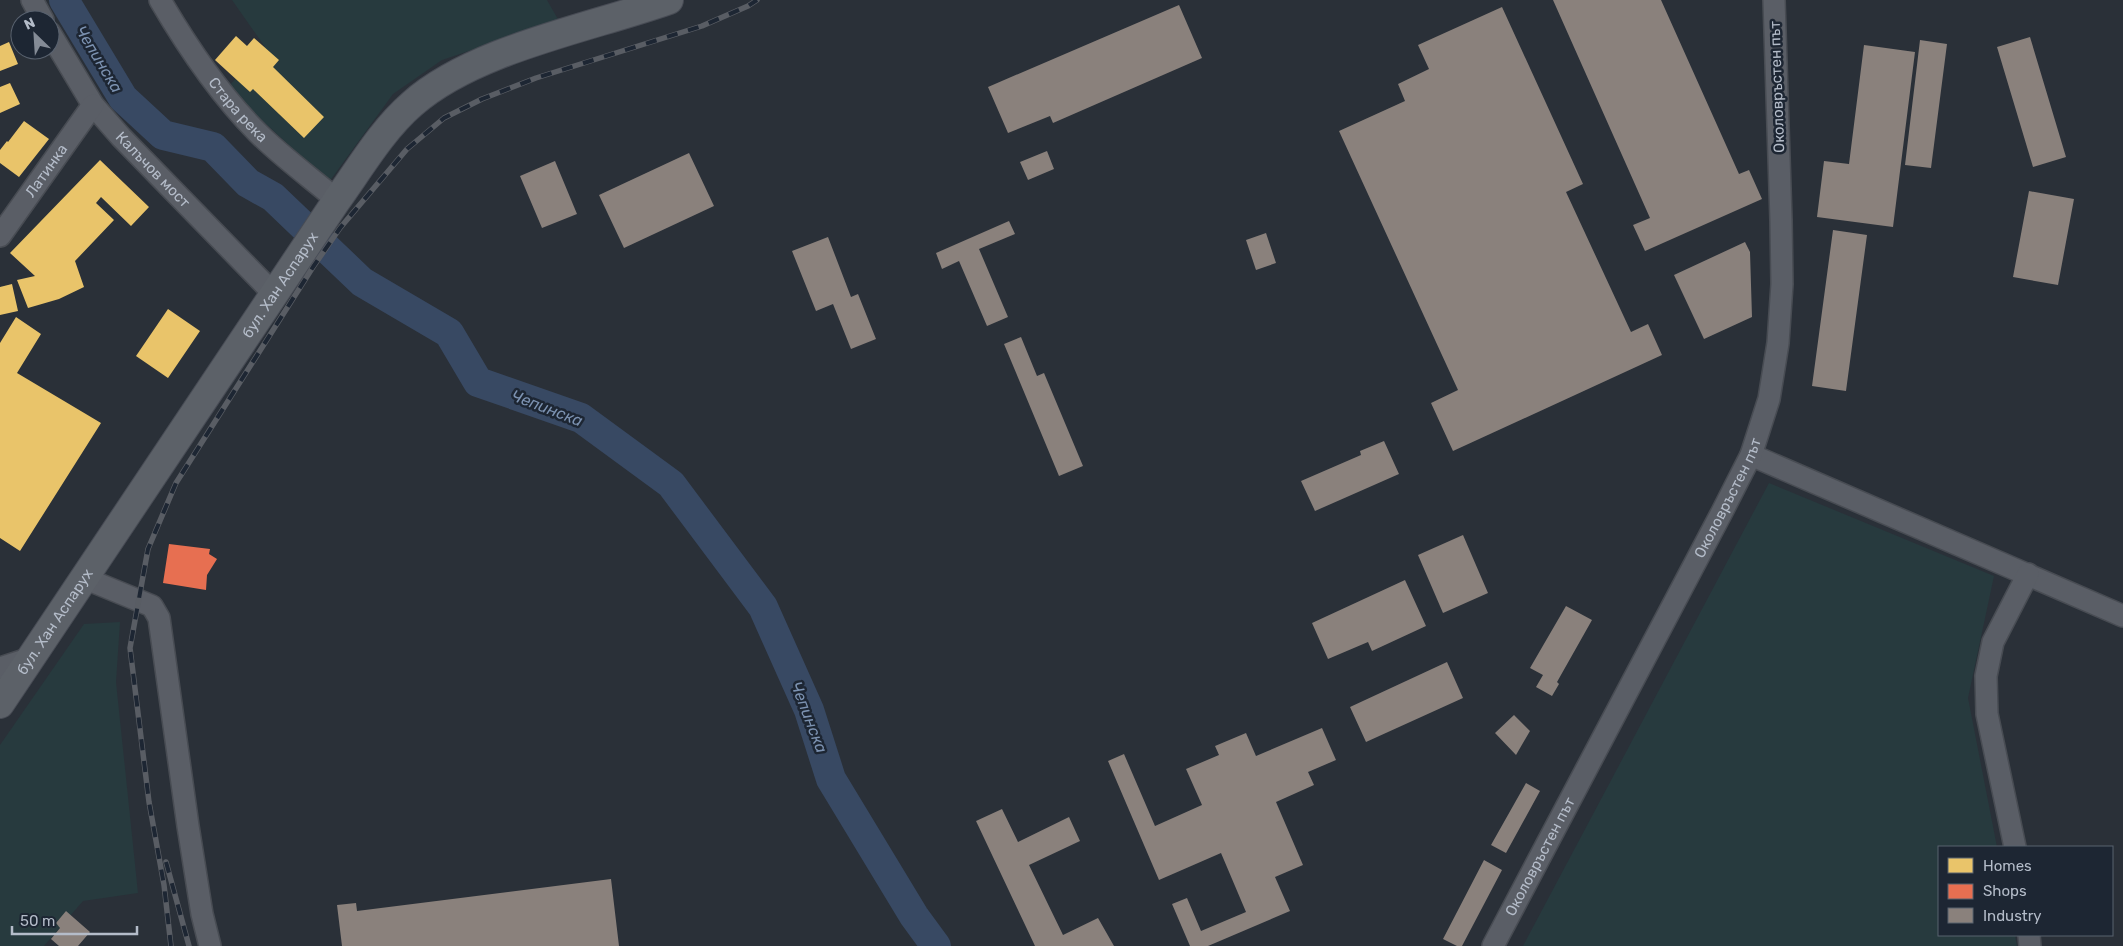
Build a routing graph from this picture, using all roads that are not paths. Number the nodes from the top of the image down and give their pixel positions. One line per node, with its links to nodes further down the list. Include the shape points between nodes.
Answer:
1 (160, 0): 6 (street, Стара река, via 218,88)
2 (669, 0): 6 (main road, бул. Хан Аспарух, via 523,46 443,82 412,104 384,134)
3 (1774, 0): 9 (street, Околовръстен път, via 1782,284 1778,343 1769,399)
4 (60, 50): 5 (street, Калъчов мост)
5 (93, 105): 7 (street, Латинка); 8 (street, Калъчов мост)
6 (331, 210): 8 (main road, бул. Хан Аспарух)
7 (0, 236)
8 (274, 294): 11 (main road, бул. Хан Аспарух)
9 (1751, 455): 10 (street); 18 (street, Околовръстен път)
10 (2028, 574): 12 (street); 16 (street, via 1993,642 1986,676 1987,714)
11 (84, 578): 13 (main road, бул. Хан Аспарух); 17 (street, via 152,606 160,618 188,826)
12 (2123, 616)
13 (31, 658): 14 (street); 15 (main road, бул. Хан Аспарух)
14 (0, 668)
15 (0, 704)
16 (2015, 846)
17 (210, 946)
18 (1493, 946)

